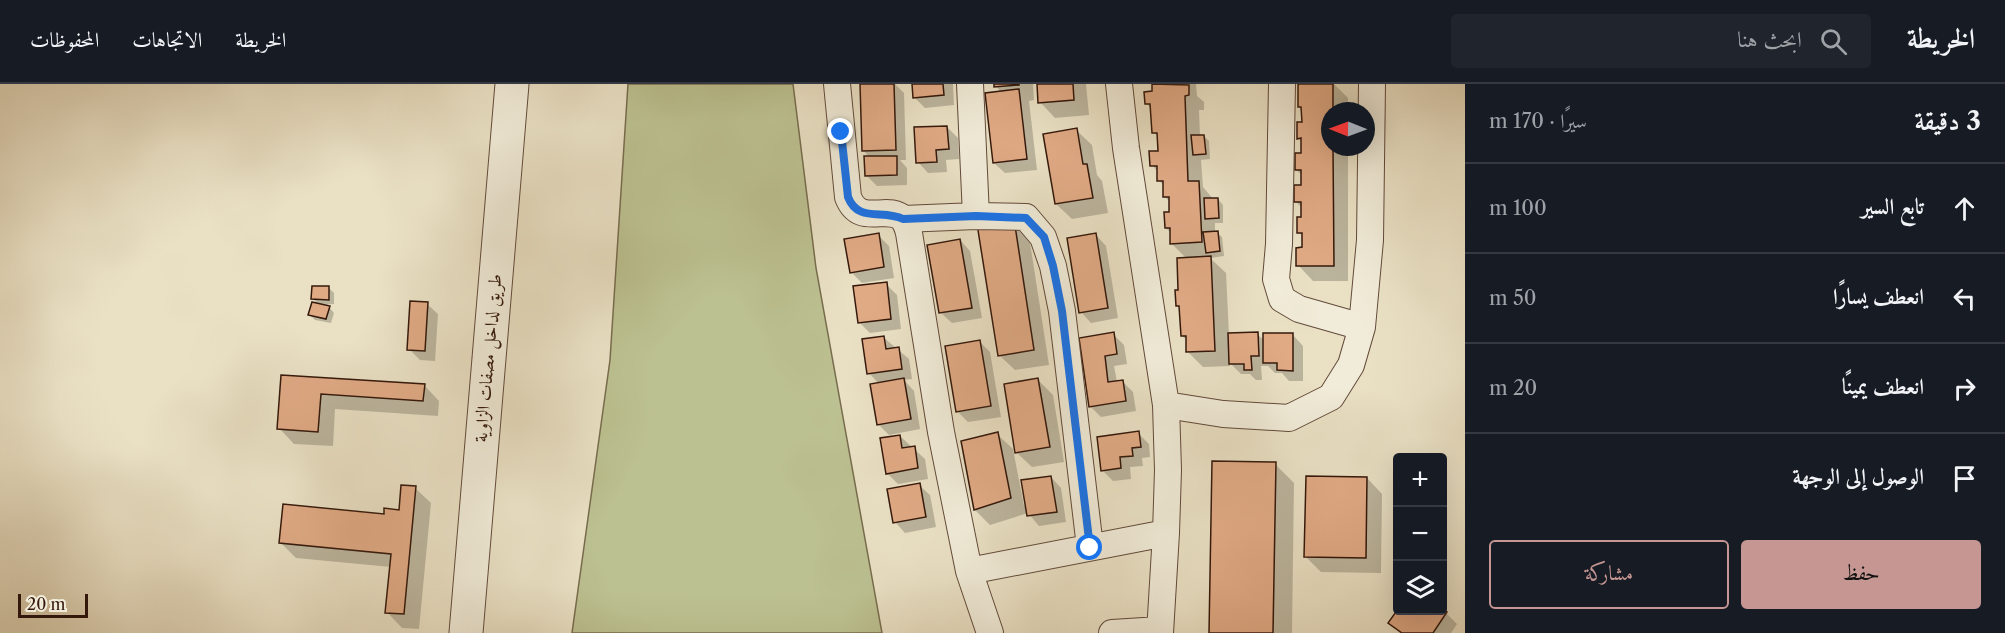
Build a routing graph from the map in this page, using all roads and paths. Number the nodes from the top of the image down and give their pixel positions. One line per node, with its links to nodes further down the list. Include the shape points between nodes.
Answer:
1 (512, 84): 15 (street, طريق لداخل مصفات الزاوية)
2 (837, 84): 8 (street, via 851,204 862,213 892,214)
3 (970, 84): 7 (street)
4 (1119, 84): 10 (street)
5 (1282, 84): 9 (street, via 1276,279 1282,298 1299,309)
6 (1372, 84): 9 (street, via 1370,240)
7 (976, 216): 8 (street); 12 (street, via 1026,218 1044,237 1062,311)
8 (903, 219): 13 (street, via 909,233 940,432)
9 (1362, 327): 10 (street, via 1351,365 1331,397 1289,418)
10 (1166, 405): 11 (street)
11 (1166, 533): 12 (street); 14 (street)
12 (1090, 548): 13 (street)
13 (969, 571): 16 (street)
14 (1160, 631): 17 (street)
15 (466, 633)
16 (990, 633)
17 (1112, 633)

